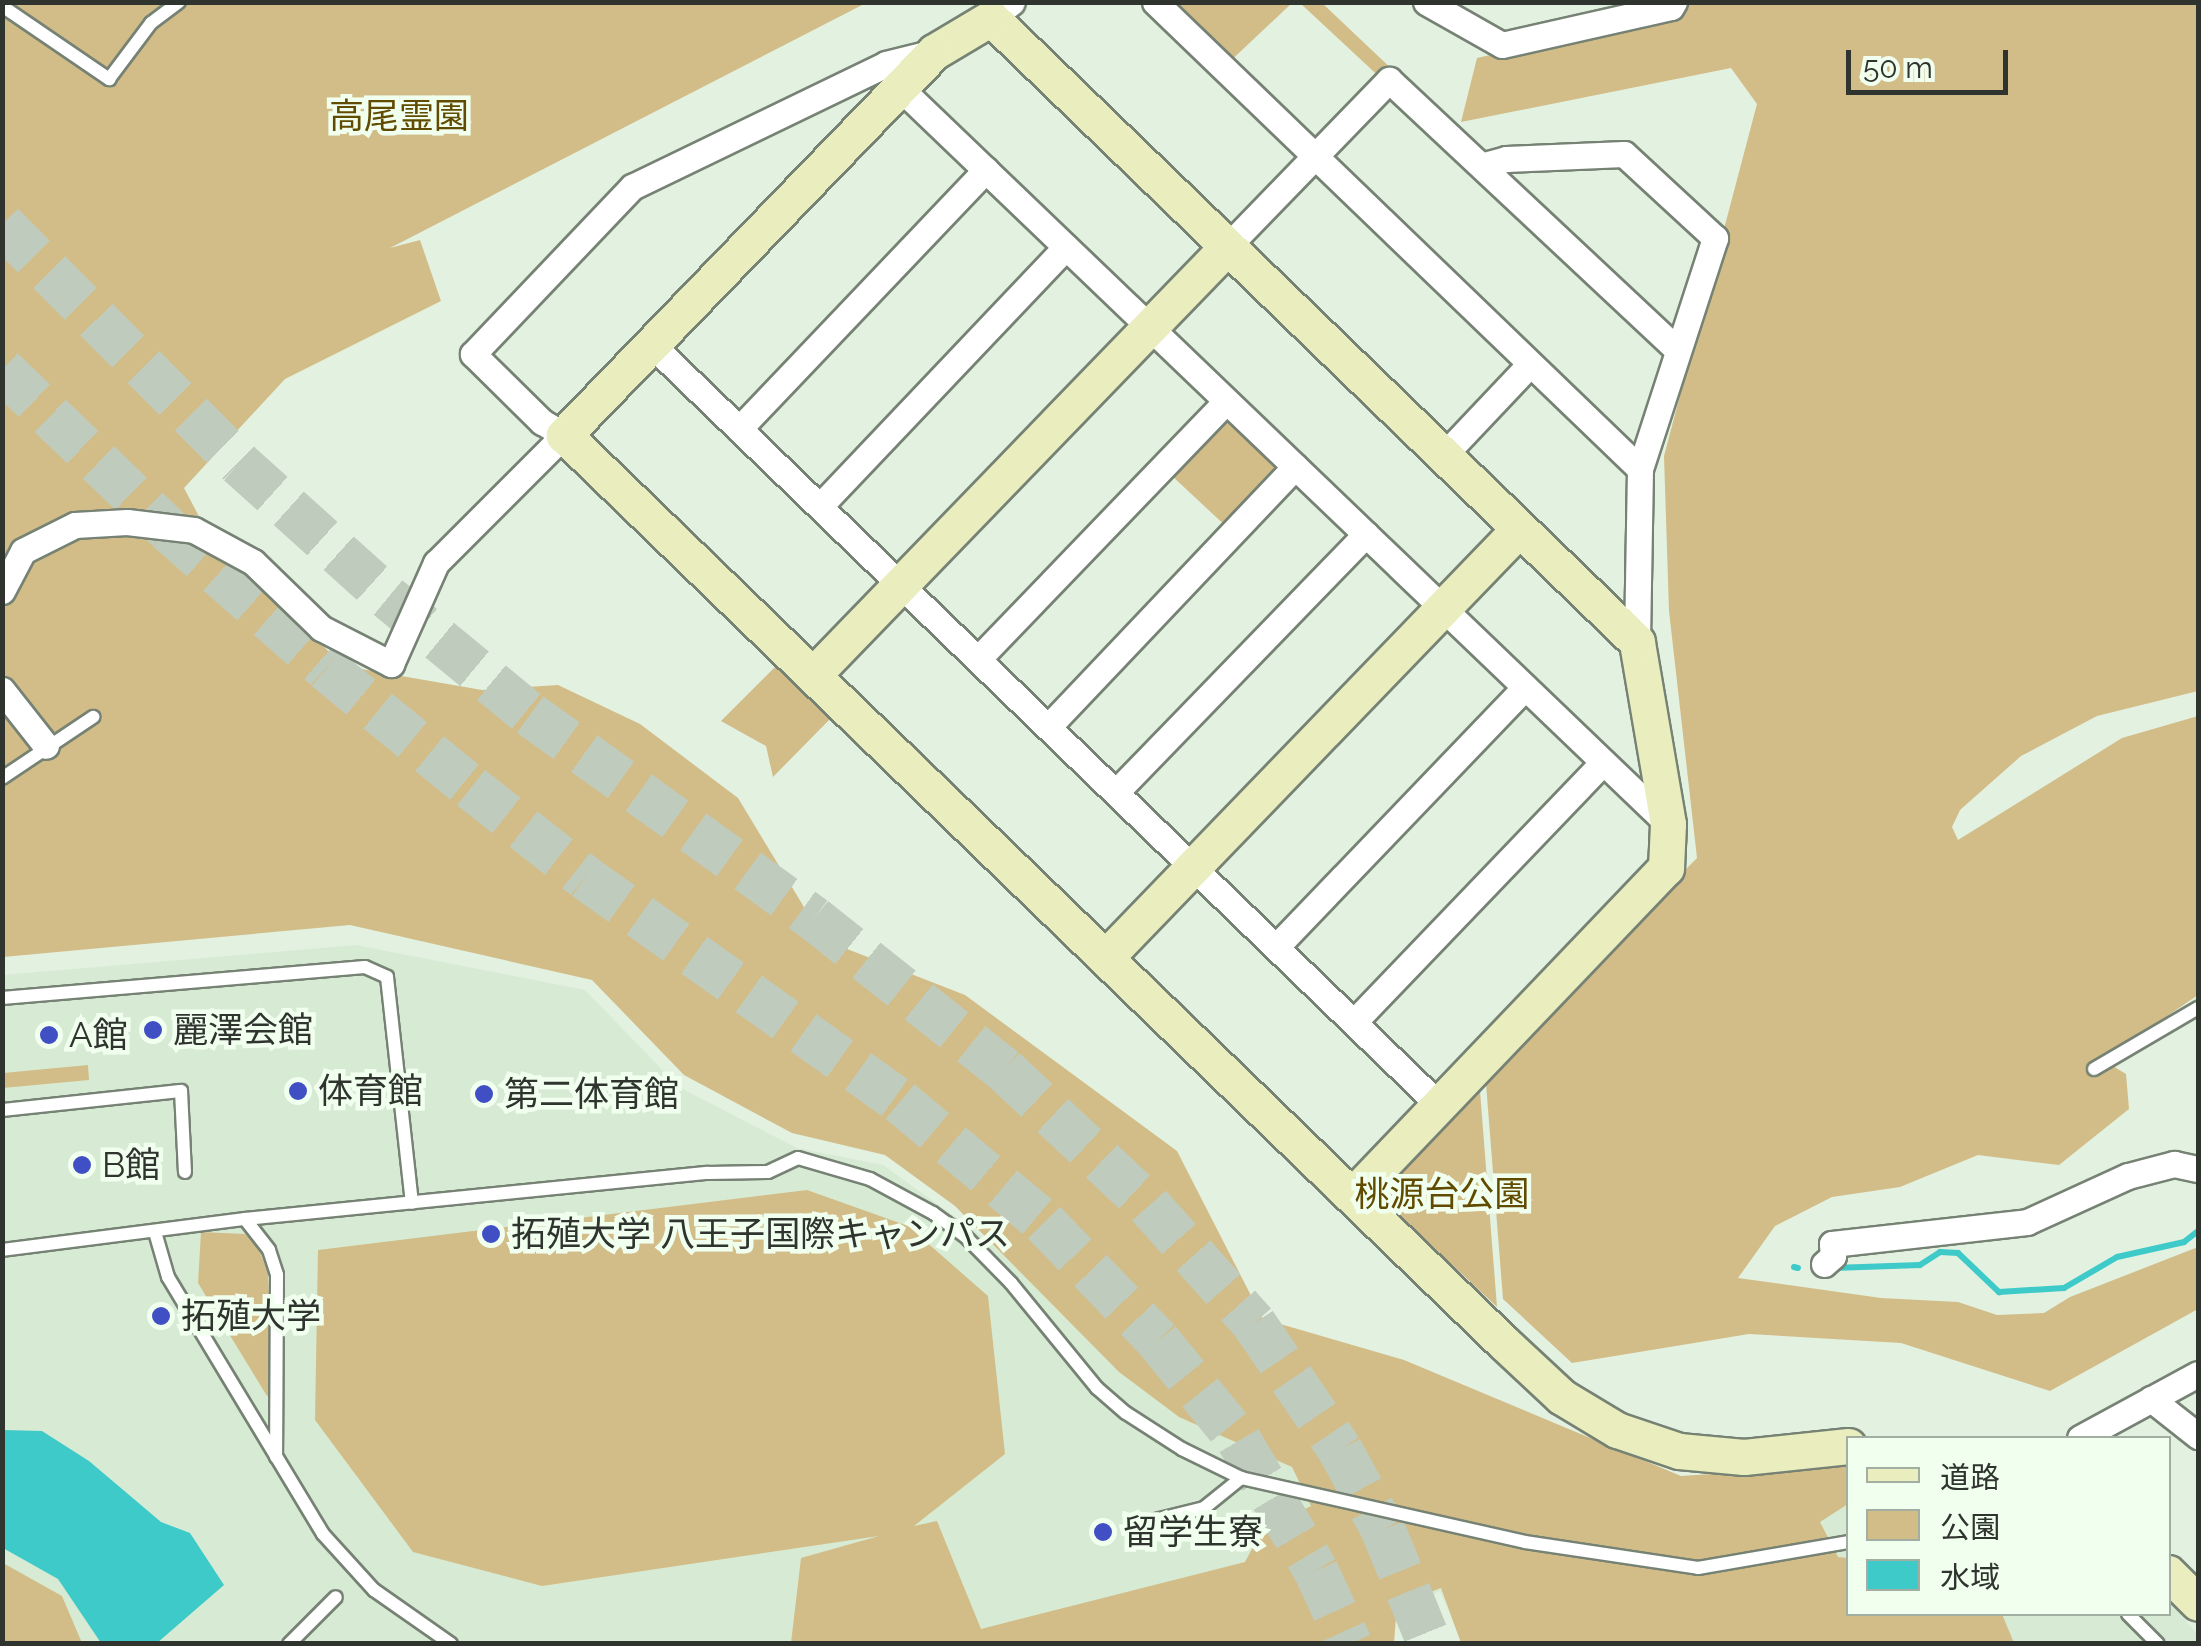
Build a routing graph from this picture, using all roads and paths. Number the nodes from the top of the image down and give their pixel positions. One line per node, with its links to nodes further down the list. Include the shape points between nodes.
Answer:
1 (180, 2): 5 (lane, via 151,23 109,79)
2 (1155, 2): 9 (street)
3 (1426, 2): 4 (street, via 1502,45)
4 (1674, 2)
5 (2, 6)
6 (1001, 10): 7 (street); 13 (street)
7 (934, 52): 8 (street); 20 (street, via 886,64 632,187 568,251 472,354)
8 (899, 87): 11 (street); 15 (street)
9 (1313, 155): 10 (street, via 1389,80); 13 (street); 17 (street)
10 (1484, 166): 16 (street); 16 (street, via 1624,154 1716,238)
11 (986, 170): 12 (street); 19 (street)
12 (1066, 247): 14 (street); 24 (street)
13 (1227, 247): 14 (street); 21 (street)
14 (1149, 327): 18 (street); 27 (street)
15 (651, 344): 19 (street); 20 (street)
16 (1676, 348): 23 (street)
17 (1530, 364): 21 (street); 23 (street)
18 (1226, 400): 22 (street); 31 (street)
19 (740, 429): 24 (street)
20 (564, 435): 28 (street, via 436,563 391,664 321,628 253,562 194,530 127,522 75,525 22,552); 32 (street)
21 (1443, 456): 25 (street)
22 (1295, 466): 26 (street); 36 (street)
23 (1640, 470): 30 (street)
24 (820, 506): 27 (street)
25 (1519, 529): 29 (street); 30 (street)
26 (1366, 534): 29 (street); 40 (street)
27 (901, 585): 31 (street); 32 (street)
28 (2, 591)
29 (1442, 608): 33 (street); 42 (street)
30 (1637, 642): 41 (street)
31 (978, 659): 36 (street)
32 (813, 675): 44 (street)
33 (1525, 686): 38 (street); 43 (street)
34 (2, 690): 37 (street)
35 (93, 717): 37 (lane)
36 (1048, 727): 40 (street)
37 (46, 746): 39 (lane)
38 (1604, 762): 41 (street); 47 (street)
39 (2, 778)
40 (1116, 792): 42 (street)
41 (1668, 824): 49 (street, via 1670,853 1660,878)
42 (1192, 866): 43 (street); 44 (street)
43 (1276, 947): 47 (street)
44 (1106, 957): 53 (street)
45 (2, 998): 54 (lane, via 366,967 386,977)
46 (2198, 1008): 48 (lane)
47 (1354, 1022): 49 (street)
48 (2094, 1069)
49 (1440, 1106): 53 (street)
50 (2, 1110): 52 (lane, via 181,1091)
51 (2198, 1169): 58 (street, via 2174,1164 2128,1176 2027,1222 1832,1244 1833,1256)
52 (185, 1172)
53 (1353, 1196): 63 (street, via 1545,1382 1617,1430 1712,1456)
54 (412, 1203): 55 (lane); 65 (lane, via 768,1172 798,1158 870,1179 965,1236 1126,1413)
55 (245, 1219): 56 (lane); 64 (lane, via 269,1250 277,1274)
56 (155, 1232): 57 (lane); 64 (lane, via 168,1277)
57 (2, 1250)
58 (1824, 1264)
59 (2198, 1374): 60 (street)
60 (2151, 1399): 61 (street); 62 (street)
61 (2084, 1436)
62 (2198, 1436)
63 (1846, 1446)
64 (276, 1461): 73 (lane, via 322,1534 374,1590)
65 (1241, 1478): 66 (lane, via 1204,1508); 67 (lane, via 1526,1542 1698,1568)
66 (1139, 1524)
67 (1846, 1542)
68 (2171, 1576): 70 (street)
69 (336, 1597): 72 (lane)
70 (2198, 1603)
71 (2130, 1616): 74 (lane)
72 (289, 1644)
73 (451, 1644)
74 (2158, 1644)

